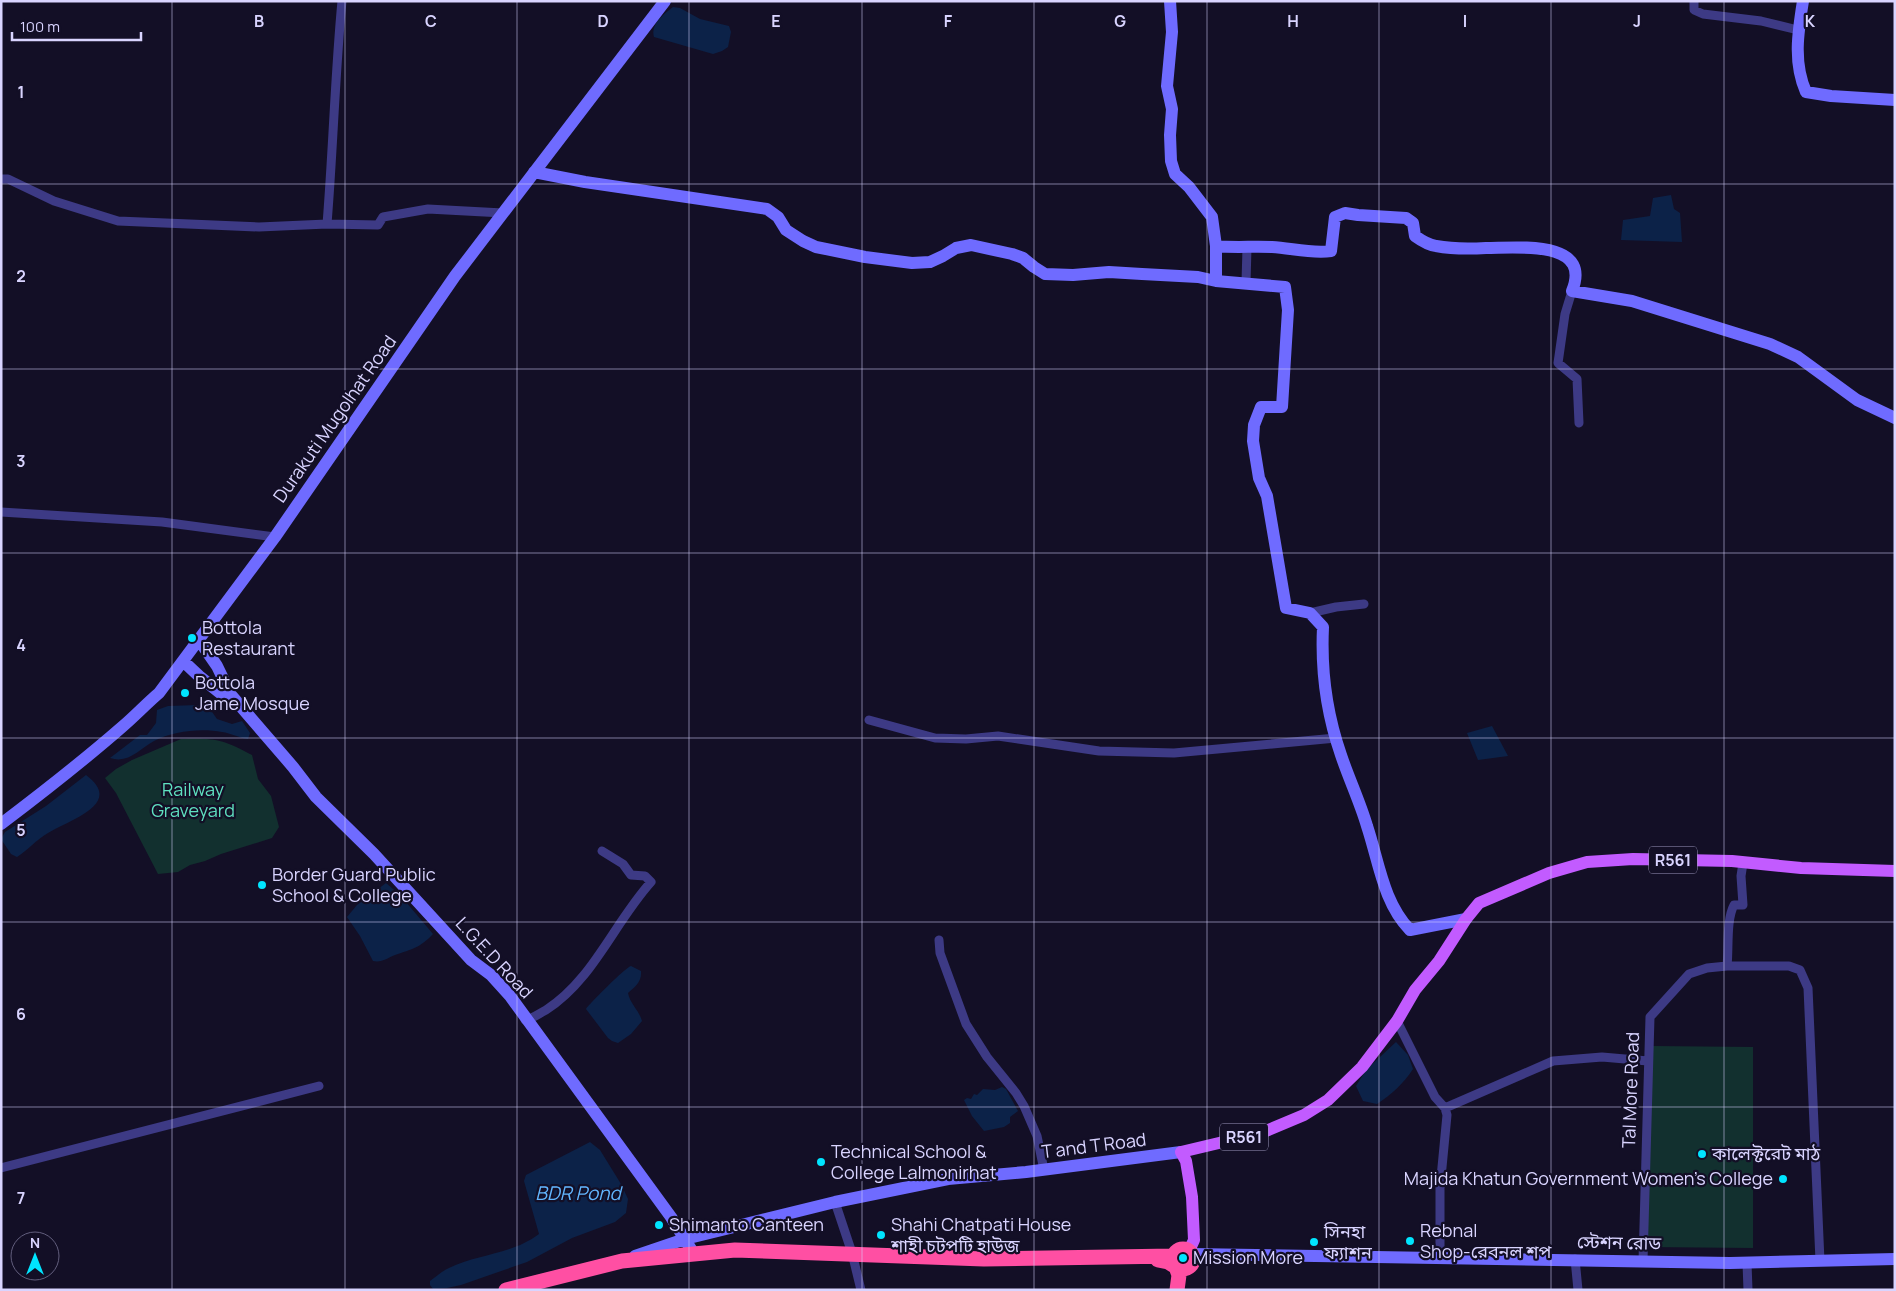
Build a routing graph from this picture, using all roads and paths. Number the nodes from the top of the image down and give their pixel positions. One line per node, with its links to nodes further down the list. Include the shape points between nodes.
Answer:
1 (342, 1): 11 (street)
2 (665, 1): 8 (main road, Durakuti Mugolhat Road)
3 (1170, 1): 12 (main road, via 1172,32 1167,86 1172,109 1172,162 1175,174 1212,217)
4 (1694, 1): 6 (street, via 1694,10 1704,14 1762,21)
5 (1803, 1): 6 (main road)
6 (1798, 30): 7 (main road, via 1800,78 1806,92)
7 (1895, 100)
8 (534, 172): 10 (main road, Durakuti Mugolhat Road); 14 (main road, via 767,209 778,217 786,230 802,241 865,257 930,262 956,248 971,245 1023,258 1045,274 1109,272)
9 (1, 179): 11 (street, via 8,179 54,201 118,221 258,228)
10 (503, 213): 11 (street, via 428,209 383,217 378,225); 20 (main road, Durakuti Mugolhat Road, via 455,276)
11 (327, 224)
12 (1216, 246): 13 (main road); 14 (main road)
13 (1247, 248): 15 (street); 16 (main road, via 1270,247 1322,253 1331,251 1334,217 1345,212 1406,218 1413,223 1415,236 1436,246 1539,248 1559,252 1571,260 1575,268 1576,283)
14 (1216, 281): 15 (main road)
15 (1246, 282): 22 (main road, via 1285,287 1288,310 1282,407 1261,407 1254,425 1253,441 1258,478 1267,496 1286,608)
16 (1572, 292): 17 (main road, via 1632,301 1770,344 1798,357 1857,400); 18 (street, via 1565,314 1558,363 1577,380)
17 (1895, 418)
18 (1579, 423)
19 (1, 512): 20 (street, via 162,522)
20 (275, 537): 23 (main road, Durakuti Mugolhat Road)
21 (1364, 604): 22 (street)
22 (1310, 613): 27 (main road, via 1323,627 1327,698)
23 (199, 640): 24 (main road, Durakuti Mugolhat Road); 25 (main road)
24 (183, 661): 25 (main road, via 224,696); 28 (main road, Durakuti Mugolhat Road, via 159,693 123,727)
25 (231, 695): 35 (main road, L.G.E.D Road, via 316,797 374,854 471,960 491,975)
26 (869, 720): 27 (street, via 935,738 998,736 1099,751 1174,753)
27 (1336, 738): 32 (main road, via 1367,824 1381,880 1399,918 1410,930)
28 (1, 824)
29 (602, 851): 35 (street, via 623,864 631,875 645,876 651,882 573,988 555,1004)
30 (1744, 863): 31 (main road, R561); 32 (main road, R561, via 1633,859 1587,862 1549,873 1480,903); 34 (street, via 1741,876 1743,905 1734,905 1731,912)
31 (1895, 871)
32 (1466, 919): 36 (main road, R561)
33 (939, 940): 42 (street, via 940,953 966,1024 1024,1106 1037,1136)
34 (1727, 966): 37 (street, Tal More Road, via 1690,974 1650,1018); 53 (street, Tal More Road, via 1789,966 1800,970 1808,988)
35 (526, 1020): 44 (main road, L.G.E.D Road)
36 (1397, 1021): 39 (street, via 1435,1097); 40 (main road, T and T Road / R561, via 1362,1066 1328,1100 1304,1115 1261,1133)
37 (1648, 1061): 39 (street, via 1602,1057 1553,1061); 52 (street, Tal More Road)
38 (319, 1086): 41 (street)
39 (1445, 1108): 48 (street)
40 (1181, 1152): 42 (main road, T and T Road); 47 (main road, via 1186,1161 1192,1198 1194,1240)
41 (1, 1168)
42 (1044, 1170): 43 (main road, T and T Road, via 948,1179)
43 (836, 1202): 44 (main road, T and T Road); 45 (street)
44 (685, 1239): 46 (main road, L.G.E.D Road); 51 (main road, T and T Road)
45 (852, 1253): 46 (highway, via 735,1250); 47 (highway, via 1024,1261 1145,1259 1168,1262); 56 (street)
46 (694, 1254): 51 (highway)
47 (1184, 1258): 48 (main road, স্টেশন রোড); 57 (highway); 58 (highway, via 1188,1274)
48 (1440, 1258): 50 (main road, স্টেশন রোড)
49 (1895, 1259): 53 (main road, স্টেশন রোড)
50 (1575, 1260): 52 (main road, স্টেশন রোড); 59 (street)
51 (622, 1261): 55 (highway)
52 (1643, 1261): 54 (main road, স্টেশন রোড)
53 (1820, 1261): 54 (main road, স্টেশন রোড)
54 (1747, 1263): 60 (street)
55 (506, 1290)
56 (861, 1290)
57 (1177, 1290)
58 (1186, 1290)
59 (1578, 1290)
60 (1748, 1290)

